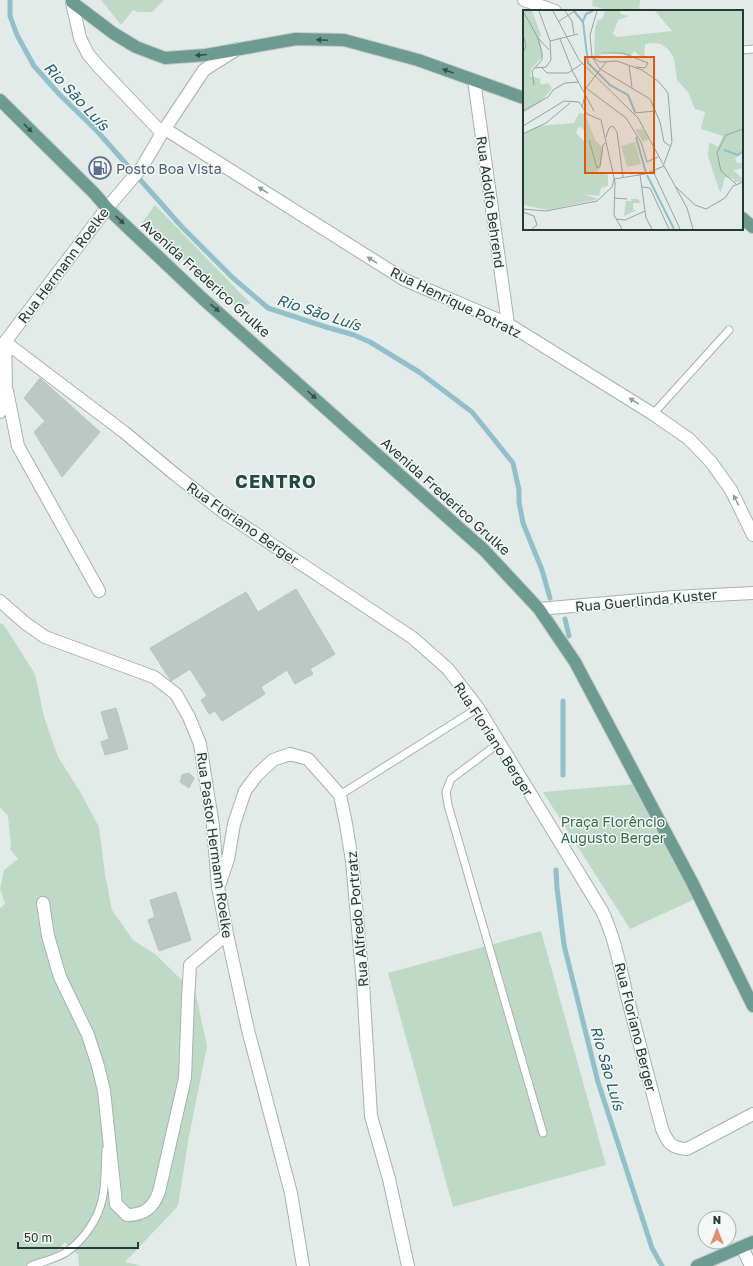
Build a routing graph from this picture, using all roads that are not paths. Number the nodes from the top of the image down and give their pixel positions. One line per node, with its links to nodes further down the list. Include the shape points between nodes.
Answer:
1 (524, 0): 3 (street)
2 (72, 1): 4 (main road, one-way to 2, via 206,55 166,58 136,47 113,33); 10 (street, Rua Henrique Potratz, via 80,38 88,54)
3 (552, 10)
4 (239, 48): 7 (main road, one-way to 4, via 418,60 344,40 296,39); 10 (street, Rua Hermann Roelke, via 204,70)
5 (753, 49): 6 (lane)
6 (743, 50)
7 (474, 80): 8 (main road); 14 (street, Rua Adolfo Behrend)
8 (523, 98)
9 (0, 100): 11 (main road, Avenida Frederico Grulke, one-way to 11)
10 (163, 131): 11 (street, Rua Hermann Roelke, via 142,167); 14 (street, Rua Henrique Potratz, one-way to 10, via 404,280)
11 (107, 208): 16 (street, Rua Hermann Roelke); 24 (main road, Avenida Frederico Grulke, one-way to 24, via 202,298 484,550)
12 (743, 219): 13 (main road)
13 (753, 227)
14 (508, 324): 19 (street, Rua Henrique Potratz, one-way to 14)
15 (729, 330): 19 (lane)
16 (5, 342): 17 (street); 25 (street, Rua Floriano Berger, via 124,432 226,514 413,638 448,669)
17 (3, 380): 18 (street); 21 (street, via 18,446)
18 (0, 412)
19 (653, 414): 20 (street, Rua Henrique Potratz, one-way to 19, via 731,490 711,462 689,439)
20 (753, 535)
21 (99, 591)
22 (753, 593): 24 (street, Rua Guerlinda Kuster)
23 (0, 600): 28 (street, Rua Pastor Hermann Roelke, via 45,637 154,677 176,694 200,744 213,826)
24 (538, 609): 31 (main road, Avenida Frederico Grulke, via 575,662 693,884)
25 (478, 708): 26 (street, Rua Floriano Berger); 27 (lane)
26 (499, 743): 32 (street, Rua Floriano Berger, via 609,926 662,1129 670,1144 687,1149); 34 (lane, via 451,779 446,792)
27 (340, 795): 28 (street, via 308,759 290,754 273,760 245,791 234,824 228,859); 38 (street, Rua Alfredo Portratz, via 352,861 371,1116 389,1179)
28 (218, 887): 30 (street, Rua Pastor Hermann Roelke)
29 (43, 903): 33 (street, via 48,936 60,976 88,1035 98,1066 104,1091)
30 (227, 934): 33 (street, via 190,965 185,1078 157,1199 150,1208 139,1215 127,1215 116,1204); 37 (street, Rua Pastor Hermann Roelke, via 248,1030 291,1192)
31 (753, 1006)
32 (753, 1114)
33 (107, 1126): 36 (lane, via 102,1200 90,1227 81,1240 68,1251)
34 (543, 1133)
35 (748, 1245): 39 (main road); 40 (street)
36 (31, 1266)
37 (303, 1266)
38 (408, 1266)
39 (697, 1266)
40 (751, 1266)

